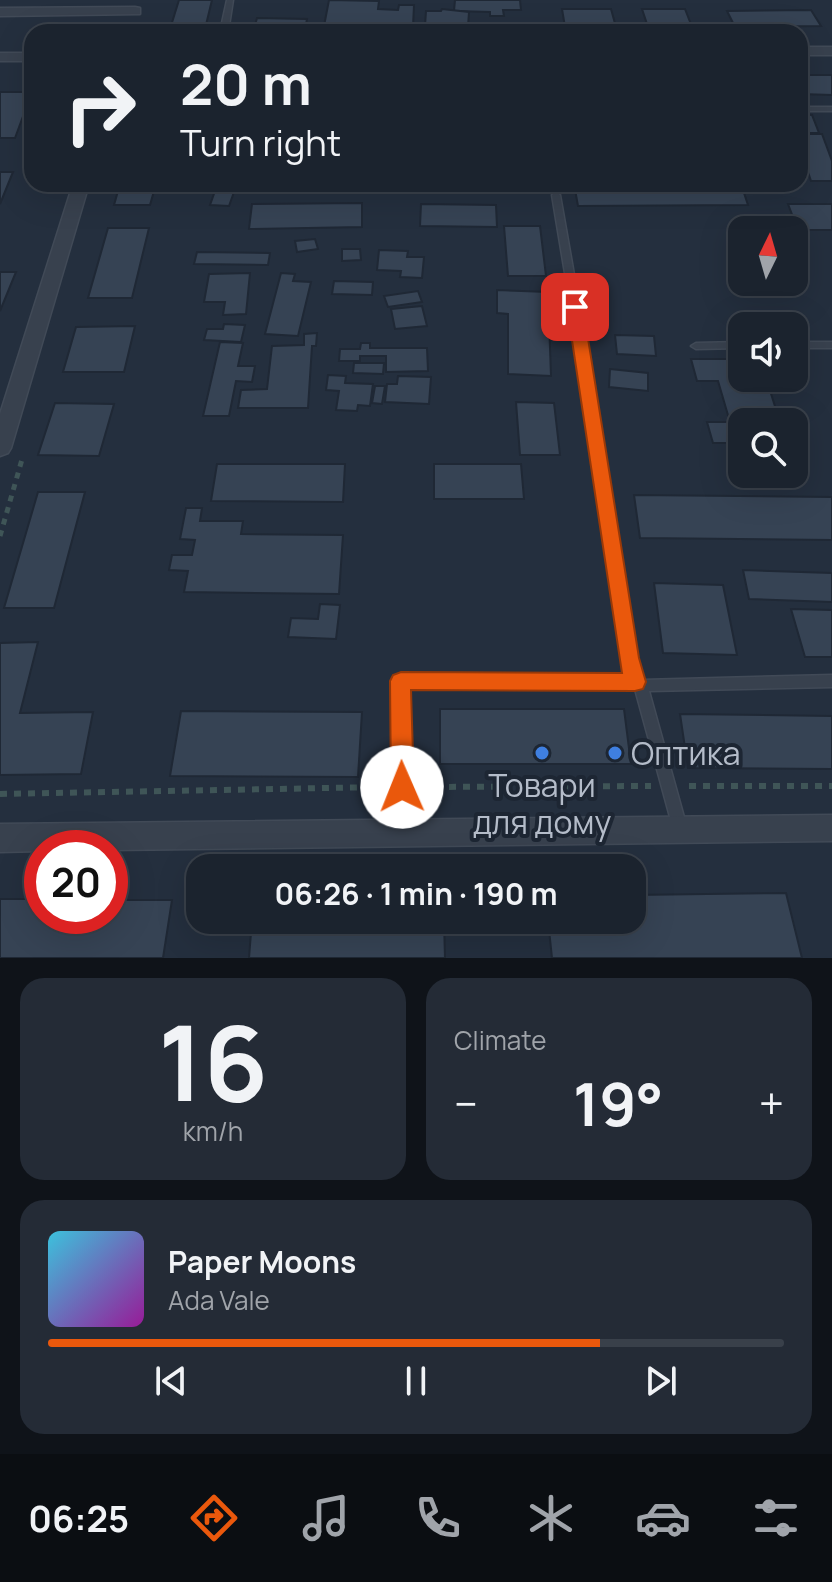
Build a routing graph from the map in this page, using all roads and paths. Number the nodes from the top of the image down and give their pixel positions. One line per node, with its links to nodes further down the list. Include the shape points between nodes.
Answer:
1 (230, 0): 4 (lane)
2 (135, 11): 3 (street)
3 (0, 12)
4 (226, 24)
5 (808, 51): 6 (street)
6 (832, 51)
7 (0, 57): 8 (street)
8 (24, 57)
9 (808, 109): 10 (lane)
10 (832, 109)
11 (79, 192): 17 (street)
12 (556, 195): 19 (lane, via 628,658)
13 (728, 345): 16 (lane)
14 (808, 345): 15 (lane)
15 (832, 345)
16 (696, 346)
17 (0, 448)
18 (832, 681): 19 (lane)
19 (638, 684): 21 (lane); 22 (lane, via 401,681)
20 (832, 828): 21 (street)
21 (681, 830): 22 (street)
22 (403, 834): 23 (street)
23 (0, 838)

